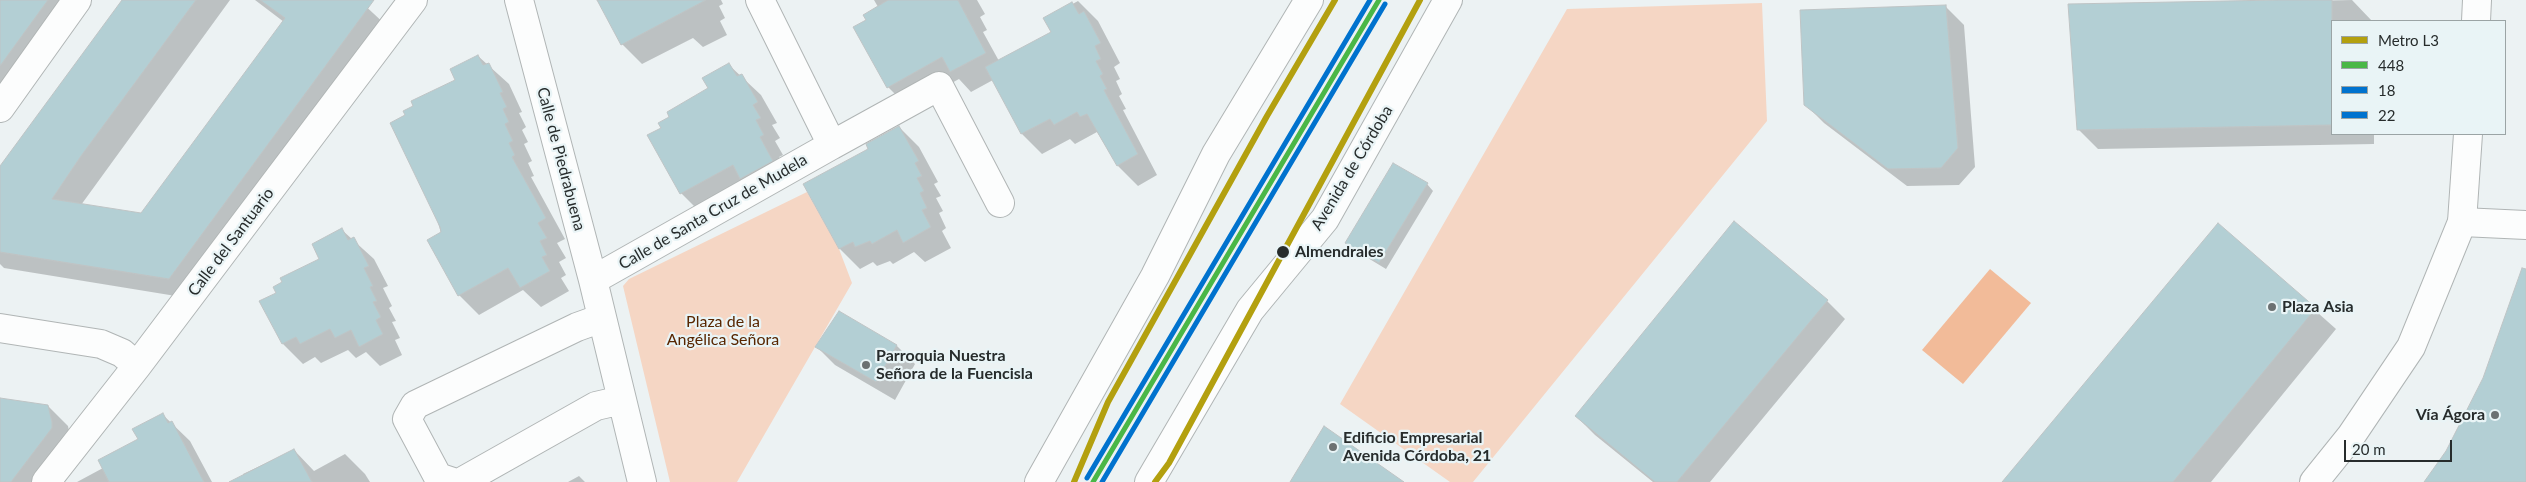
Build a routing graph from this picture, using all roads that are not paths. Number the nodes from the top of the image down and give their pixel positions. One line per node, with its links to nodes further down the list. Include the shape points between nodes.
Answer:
1 (77, 0): 9 (street)
2 (414, 0): 18 (street, Calle del Santuario)
3 (519, 0): 15 (street, Calle de Piedrabuena)
4 (760, 0): 11 (street)
5 (1308, 0): 24 (street, via 1216,154 1155,276)
6 (1448, 0): 25 (street, Avenida de Córdoba, via 1325,219 1250,310)
7 (2477, 0): 8 (street)
8 (2476, 20)
9 (0, 108)
10 (2468, 135): 13 (street)
11 (832, 145): 12 (street, Calle de Santa Cruz de Mudela, via 939,86); 15 (street, Calle de Santa Cruz de Mudela)
12 (1000, 203)
13 (2462, 222): 14 (street); 26 (street, via 2411,347 2351,436)
14 (2526, 225)
15 (594, 280): 16 (street, Calle de Piedrabuena)
16 (602, 318): 19 (street, Calle de Piedrabuena); 21 (street, via 577,327 415,406 407,419 438,477)
17 (0, 328): 18 (street, via 101,344 122,353)
18 (137, 366): 20 (street, Calle del Santuario)
19 (622, 400): 22 (street, via 596,406); 23 (street, Calle de Piedrabuena)
20 (46, 482)
21 (453, 482)
22 (461, 482)
23 (642, 482)
24 (1039, 482)
25 (1149, 482)
26 (2314, 482)

